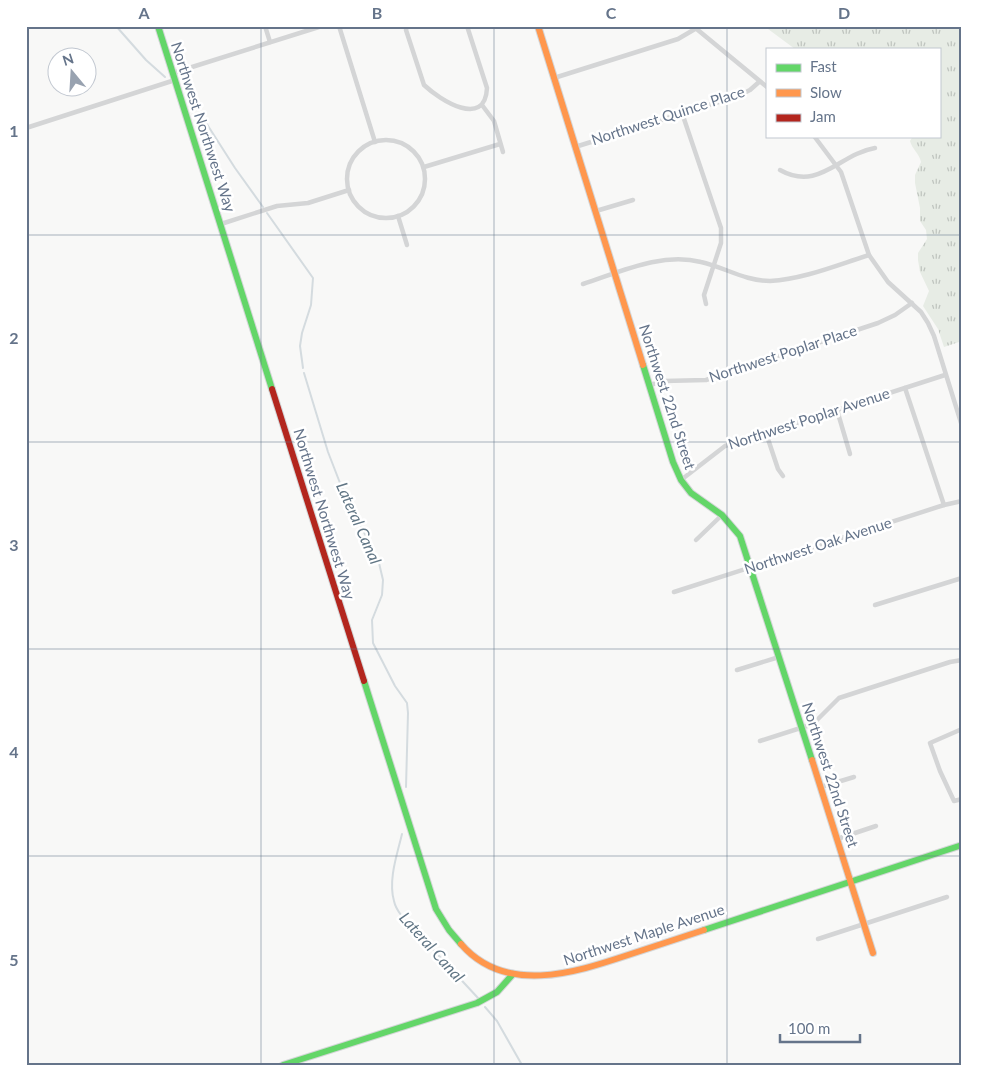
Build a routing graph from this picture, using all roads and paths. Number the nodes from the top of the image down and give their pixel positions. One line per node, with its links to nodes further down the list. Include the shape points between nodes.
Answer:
1 (158, 26): 10 (street, Northwest Northwest Way)
2 (265, 26): 9 (street)
3 (322, 26): 9 (street)
4 (339, 26): 18 (street)
5 (407, 26): 14 (street, via 424,84 461,108 476,109)
6 (467, 26): 14 (street, via 487,88)
7 (538, 26): 11 (street, Northwest 22nd Street)
8 (694, 28): 11 (street, via 678,39); 12 (street)
9 (270, 42): 10 (street)
10 (174, 76): 16 (street); 30 (street, Northwest Northwest Way)
11 (554, 78): 20 (street, Northwest 22nd Street)
12 (760, 82): 13 (street); 15 (street, Northwest Quince Place, via 738,96)
13 (766, 87)
14 (482, 105): 19 (street, via 494,121)
15 (682, 113): 20 (street, Northwest Quince Place); 33 (street, via 721,228)
16 (26, 128)
17 (816, 138): 23 (street)
18 (374, 142): 24 (street, via 390,140 402,143 412,149); 26 (street, via 355,154 349,166)
19 (500, 144): 22 (street); 24 (street)
20 (575, 147): 28 (street, Northwest 22nd Street)
21 (875, 148): 23 (street, via 852,155)
22 (503, 152)
23 (837, 165): 25 (street, via 812,177); 32 (street)
24 (424, 167): 29 (street, via 426,182 423,194 417,204)
25 (780, 170)
26 (349, 190): 29 (street, via 356,205 367,214 380,218); 30 (street, via 308,202 277,206)
27 (633, 200): 28 (street)
28 (596, 212): 34 (street, Northwest 22nd Street)
29 (398, 216): 31 (street)
30 (220, 224): 72 (street, Northwest Northwest Way, via 436,909 467,951 481,962)
31 (407, 244)
32 (869, 255): 33 (street, via 800,276 768,281); 36 (street, via 888,282)
33 (714, 266): 34 (street, via 667,260); 37 (street, via 704,295)
34 (615, 274): 35 (street); 39 (street, Northwest 22nd Street)
35 (583, 284)
36 (912, 303): 38 (street, via 928,323); 39 (street, Northwest Poplar Place, via 878,323 706,380 664,381)
37 (706, 304)
38 (946, 375): 40 (street, Northwest Poplar Avenue); 42 (street)
39 (650, 386): 46 (street, Northwest 22nd Street)
40 (905, 388): 41 (street, Northwest Poplar Avenue); 48 (street)
41 (837, 410): 43 (street, Northwest Poplar Avenue); 44 (street)
42 (962, 426)
43 (766, 433): 45 (street); 46 (street, Northwest Poplar Avenue, via 724,446)
44 (850, 454)
45 (783, 476)
46 (681, 480): 49 (street, Northwest 22nd Street, via 691,493)
47 (962, 501): 48 (street, Northwest Oak Avenue)
48 (944, 505): 51 (street, Northwest Oak Avenue)
49 (722, 515): 50 (street); 51 (street, Northwest 22nd Street, via 740,536)
50 (696, 540)
51 (752, 568): 53 (street, Northwest Oak Avenue); 55 (street, Northwest 22nd Street)
52 (962, 578): 54 (street)
53 (674, 592)
54 (875, 606)
55 (779, 656): 57 (street); 58 (street, Northwest 22nd Street)
56 (962, 660): 58 (street, via 839,698 813,724)
57 (737, 670)
58 (802, 728): 60 (street); 62 (street, Northwest 22nd Street)
59 (962, 729): 63 (street, via 930,743 954,801)
60 (760, 741)
61 (854, 776): 62 (street)
62 (821, 788): 65 (street, Northwest 22nd Street)
63 (962, 799)
64 (876, 826): 65 (street)
65 (838, 839): 67 (street, Northwest 22nd Street)
66 (962, 845): 67 (street, Northwest Maple Avenue)
67 (851, 882): 69 (street, Northwest 22nd Street); 72 (street, Northwest Maple Avenue, via 582,970 558,976)
68 (948, 897): 69 (street)
69 (864, 924): 70 (street); 71 (street, Northwest 22nd Street)
70 (818, 939)
71 (873, 953)
72 (513, 974): 73 (street, via 497,992 477,1003)
73 (283, 1065)

